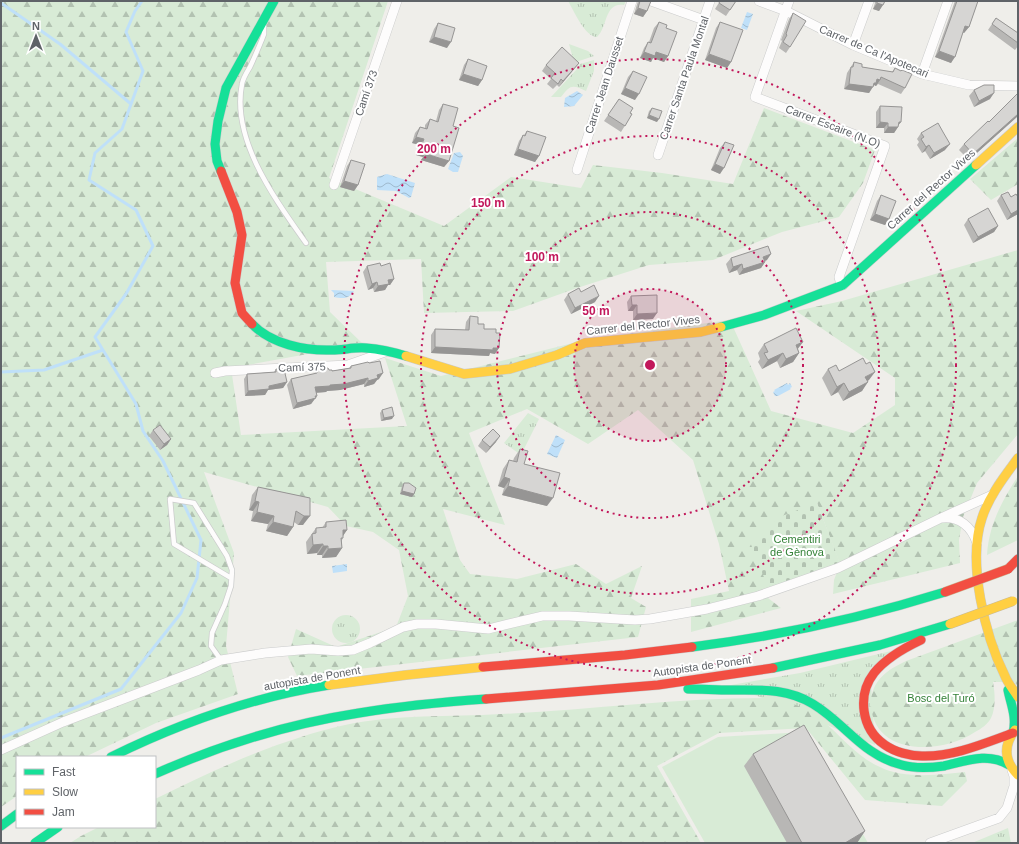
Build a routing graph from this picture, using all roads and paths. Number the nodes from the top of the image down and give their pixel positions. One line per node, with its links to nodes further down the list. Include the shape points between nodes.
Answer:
1 (274, 1): 11 (main road, Carrer del Rector Vives)
2 (397, 1): 19 (street, Camí 373)
3 (632, 1): 18 (street, Carrer Jean Dausset)
4 (651, 1): 12 (street)
5 (710, 1): 12 (street, Carrer Santa Paula Montal)
6 (759, 1): 10 (street, Carrer de Ca l'Apotecari)
7 (789, 1): 10 (street)
8 (868, 1): 13 (street)
9 (948, 1): 14 (street)
10 (786, 11): 13 (street, Carrer de Ca l'Apotecari); 21 (street, Carrer Escaire (N.O), via 755,97 885,146 839,277)
11 (264, 20): 20 (lane, via 264,34 242,83 241,112 246,140 272,193); 22 (main road, Carrer del Rector Vives, via 226,88 215,144 217,161 235,206 242,235 235,283 242,313 259,330 275,340 292,346)
12 (704, 20): 17 (street, Carrer Santa Paula Montal)
13 (853, 44): 14 (street, Carrer de Ca l'Apotecari)
14 (922, 74): 15 (street, Carrer de Ca l'Apotecari, via 969,85)
15 (1018, 86)
16 (1018, 127): 21 (main road, Carrer del Rector Vives)
17 (658, 155)
18 (577, 170)
19 (334, 185)
20 (306, 243)
21 (843, 285): 22 (main road, Carrer del Rector Vives, via 764,315 701,332 585,343 557,355 510,369 464,374)
22 (387, 351): 23 (street, Camí 375, via 348,365)
23 (215, 373)
24 (1018, 458): 25 (main road)
25 (992, 495): 26 (street); 27 (main road, via 980,520)
26 (941, 518): 27 (street, via 961,521 973,533); 34 (street, via 838,568 758,596 707,609 635,620 542,616 488,629 417,624 403,627 353,650 293,650)
27 (977, 543): 36 (main road, via 978,570 988,634)
28 (1018, 559): 30 (main road)
29 (1018, 564): 30 (main road, Autopista de Ponent)
30 (1008, 569): 35 (main road, Autopista de Ponent, bridge, via 906,605 859,618 769,635 657,651)
31 (231, 578): 31 (lane, via 232,570 227,556 194,503 170,500 174,544); 34 (lane, via 226,604 212,633 211,646)
32 (1016, 600): 33 (main road, bridge)
33 (950, 624): 37 (main road, Autopista de Ponent, via 804,662 732,675); 39 (main road, via 894,655 873,674 863,701 869,729 890,748 922,756 946,753 995,739)
34 (221, 660): 40 (street, via 63,722)
35 (527, 664): 41 (main road, autopista de Ponent, via 423,673 282,694 203,718)
36 (1006, 678): 38 (main road); 39 (main road, via 1008,693 1016,712)
37 (628, 688): 42 (main road, via 756,690 784,693 814,705 865,749 897,765 936,767 995,758); 43 (main road, Autopista de Ponent, via 358,713 283,728 226,745)
38 (1018, 698)
39 (1015, 730): 42 (main road, via 1006,746 1006,754)
40 (1, 750)
41 (113, 756)
42 (1013, 770): 45 (street, via 1014,786)
43 (156, 774)
44 (1018, 792): 45 (street)
45 (1009, 802): 50 (street, via 999,818)
46 (16, 815): 47 (main road)
47 (1, 826)
48 (57, 828): 49 (main road)
49 (35, 843)
50 (930, 843)

